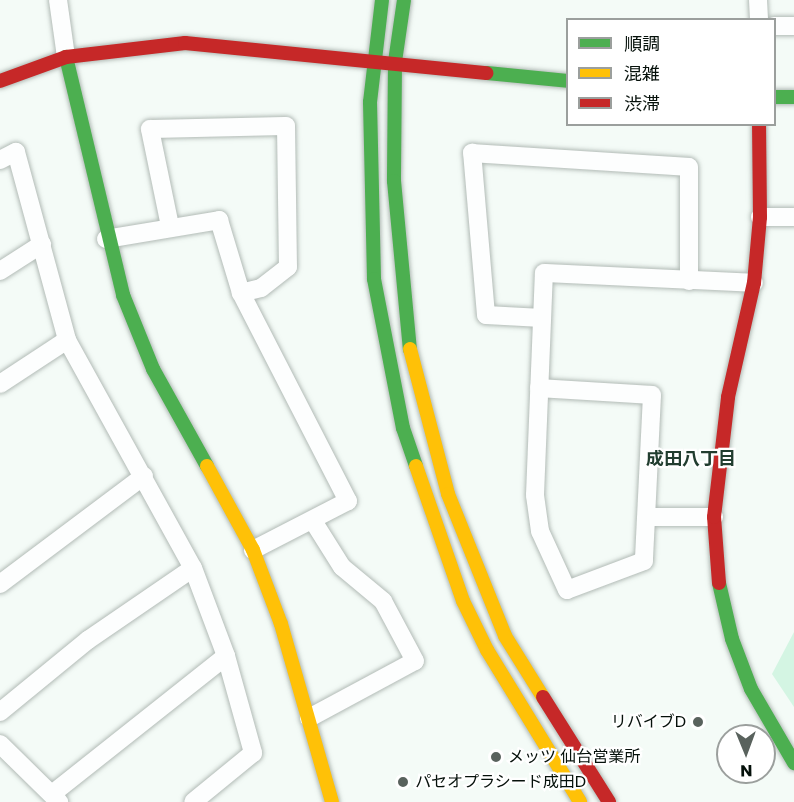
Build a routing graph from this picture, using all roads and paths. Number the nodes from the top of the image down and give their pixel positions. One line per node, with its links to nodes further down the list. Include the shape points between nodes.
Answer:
1 (58, 0): 8 (street)
2 (382, 0): 9 (street)
3 (404, 0): 10 (street)
4 (758, 0): 5 (street)
5 (759, 18)
6 (776, 26): 7 (street)
7 (794, 26)
8 (66, 57): 9 (street, via 185,43); 11 (street); 20 (street)
9 (373, 59): 10 (street); 46 (street, via 370,206 374,279 403,428 463,601 487,651)
10 (395, 62): 12 (street); 47 (street, via 393,136 400,262 408,338 424,416 448,494 505,636)
11 (0, 81)
12 (566, 81)
13 (776, 97): 14 (street)
14 (794, 97)
15 (759, 126): 17 (street)
16 (0, 160): 21 (street, via 16,152)
17 (760, 217): 18 (street); 24 (street)
18 (794, 217)
19 (170, 226): 20 (street); 25 (street, via 219,220); 25 (street, via 150,129 286,126 288,267 261,288)
20 (106, 239): 34 (street, via 153,369)
21 (42, 244): 22 (street); 27 (street)
22 (0, 271)
23 (689, 281): 24 (street); 26 (street, via 544,273); 26 (street, via 689,167 472,153 486,315)
24 (754, 284): 32 (street, via 728,397)
25 (241, 293): 33 (street, via 348,501)
26 (542, 318): 29 (street)
27 (67, 340): 28 (street); 30 (street)
28 (0, 384)
29 (539, 388): 31 (street, via 652,395); 31 (street, via 535,495 540,531 567,590 644,561)
30 (144, 476): 35 (street); 36 (street)
31 (648, 517): 32 (street)
32 (714, 517): 41 (street, via 718,577 732,639 751,689)
33 (313, 521): 34 (street); 39 (street, via 342,567 383,601 415,661)
34 (253, 550): 39 (street)
35 (193, 568): 37 (street); 38 (street, via 88,640)
36 (0, 584)
37 (226, 656): 43 (street); 44 (street, via 253,753)
38 (0, 712)
39 (309, 718): 42 (street)
40 (0, 744): 43 (street)
41 (794, 763)
42 (330, 796): 45 (street)
43 (55, 798)
44 (193, 802)
45 (311, 802)
46 (580, 802)
47 (609, 802)

